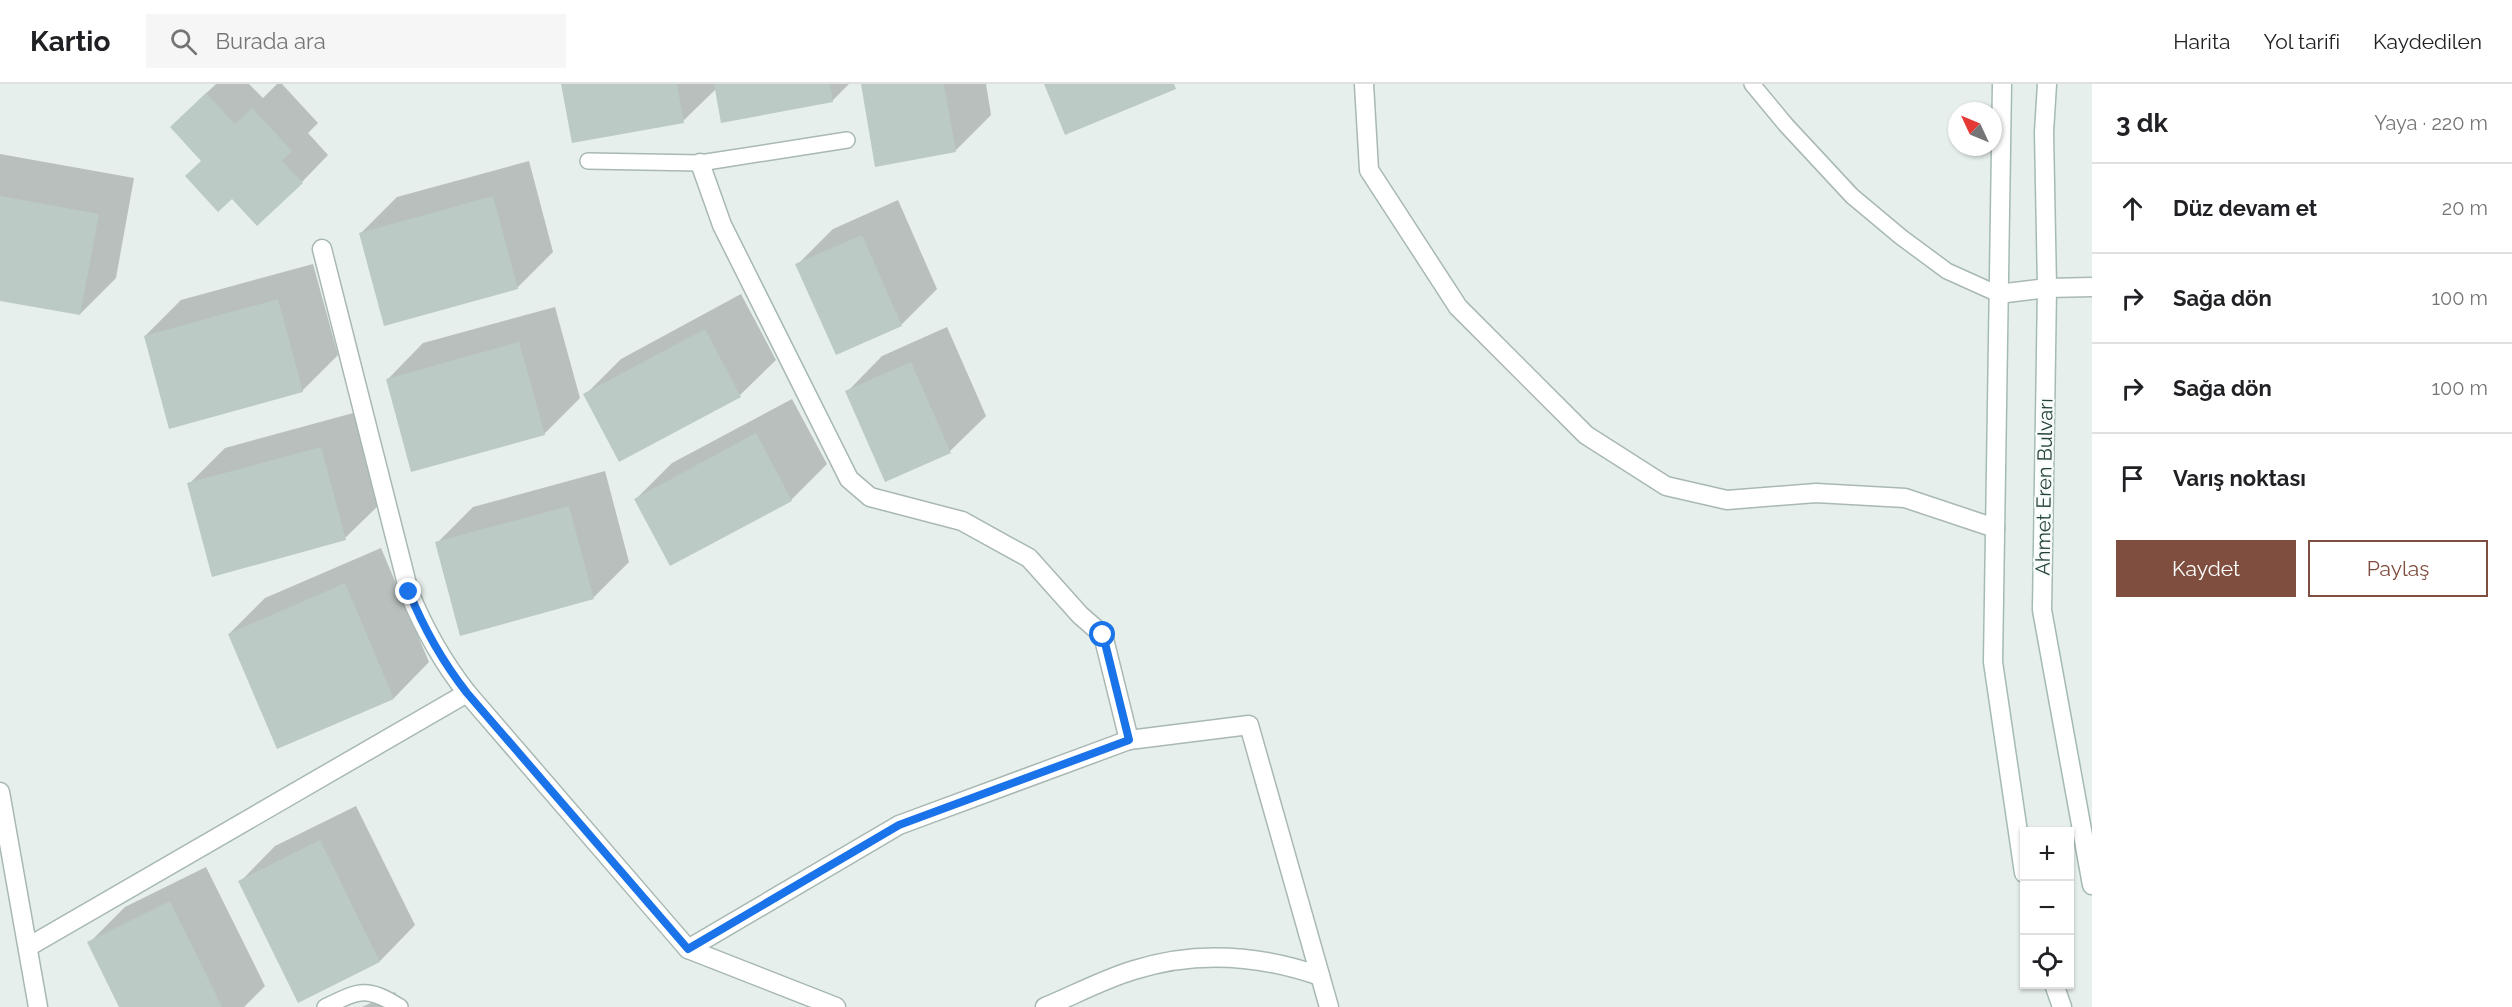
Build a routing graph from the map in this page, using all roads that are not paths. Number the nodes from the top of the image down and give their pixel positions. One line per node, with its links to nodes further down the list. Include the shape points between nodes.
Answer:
1 (1364, 84): 12 (street, via 1369,170 1458,307 1586,435 1666,486 1727,500 1816,493 1905,498)
2 (1752, 84): 11 (lane, via 1852,196 1947,270)
3 (2002, 84): 11 (street)
4 (2047, 84): 10 (street, Ahmet Eren Bulvarı)
5 (847, 140): 7 (lane)
6 (588, 161): 7 (lane)
7 (700, 163): 14 (street, via 722,225 849,479 870,497 962,521 1029,558 1103,635)
8 (322, 249): 13 (street, via 409,592 422,625)
9 (2092, 287): 10 (street)
10 (2047, 288): 11 (street); 17 (street, Ahmet Eren Bulvarı, via 2042,610)
11 (1998, 294): 12 (street)
12 (1995, 528): 16 (street, via 1993,662)
13 (467, 693): 18 (street); 19 (street)
14 (1129, 740): 19 (street, via 899,825); 20 (street, via 1250,725)
15 (0, 792): 18 (street)
16 (2020, 840)
17 (2092, 885)
18 (28, 947): 22 (street)
19 (688, 949): 25 (street)
20 (1320, 976): 26 (street, via 1266,960 1202,957 1133,970); 27 (street)
21 (2057, 989): 28 (street)
22 (38, 1007)
23 (326, 1007): 24 (lane, via 358,992 376,993)
24 (400, 1007)
25 (836, 1007)
26 (1045, 1007)
27 (1329, 1007)
28 (2062, 1007)

